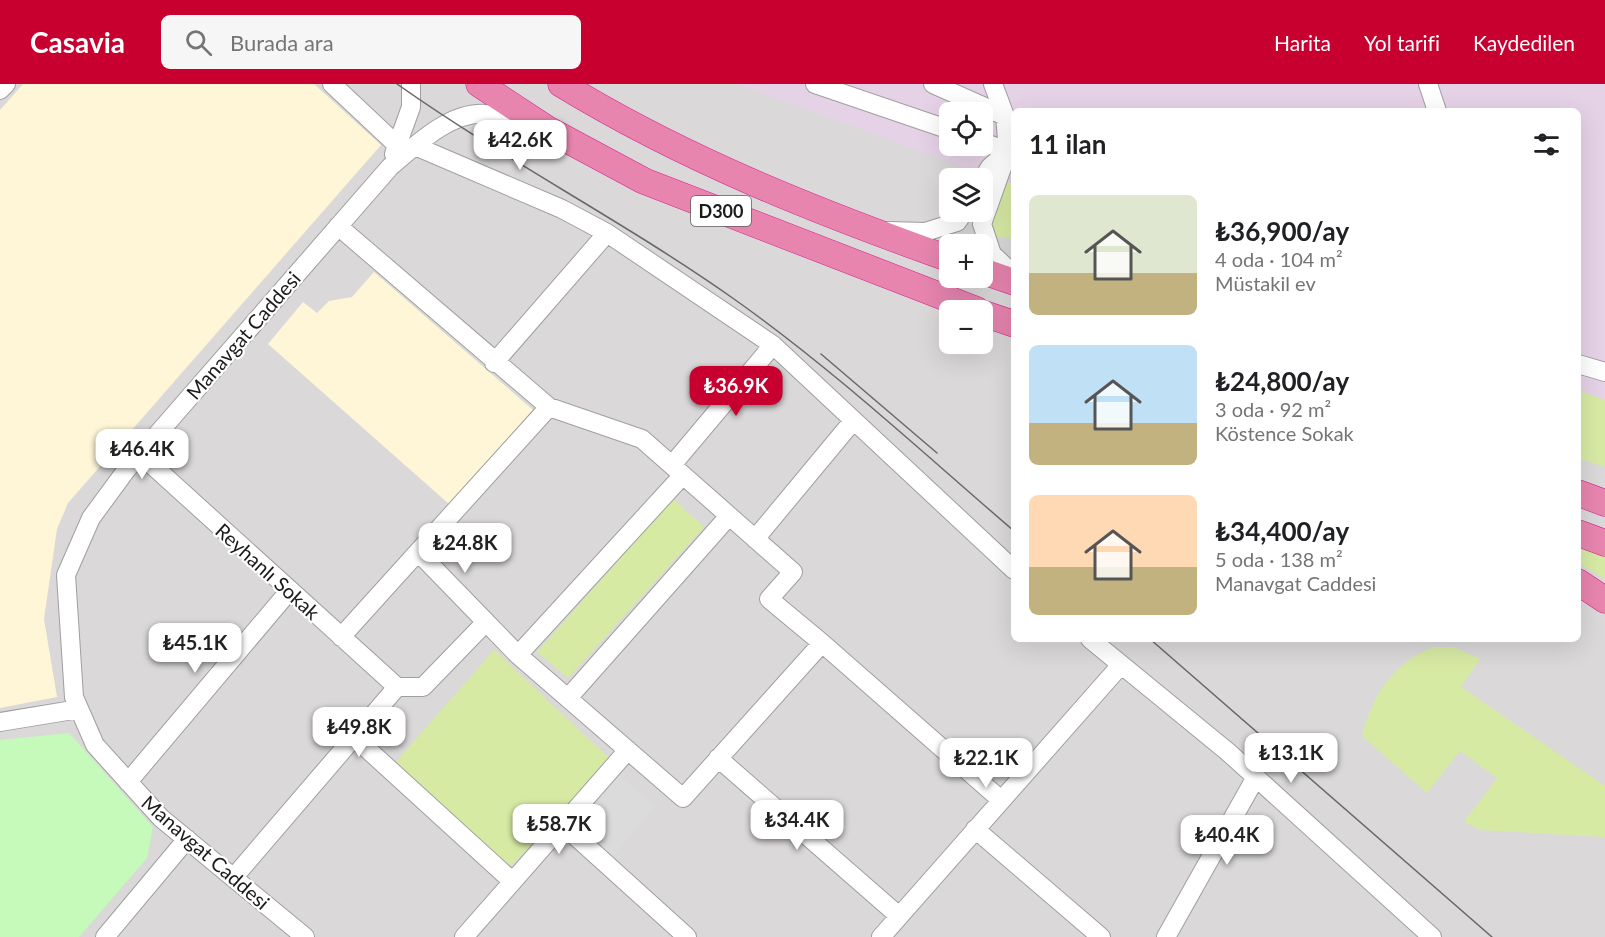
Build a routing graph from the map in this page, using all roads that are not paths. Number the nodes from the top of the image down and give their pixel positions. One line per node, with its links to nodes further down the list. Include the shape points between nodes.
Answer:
1 (6, 84): 10 (street)
2 (332, 84): 16 (street)
3 (411, 84): 16 (street)
4 (479, 84): 15 (highway, D300)
5 (561, 84): 22 (highway, D300, via 686,153)
6 (815, 84): 14 (street)
7 (933, 84): 11 (street)
8 (993, 84): 13 (street)
9 (1428, 84): 12 (street)
10 (0, 90)
11 (956, 90): 13 (street)
12 (1436, 108)
13 (1005, 117): 18 (street)
14 (939, 126)
15 (549, 130): 16 (street, via 501,117 470,115); 28 (highway, D300, via 644,181)
16 (406, 146): 21 (street, Manavgat Caddesi); 23 (street, via 562,209)
17 (993, 146): 18 (street)
18 (1011, 152): 19 (street); 25 (street, via 982,224 992,254)
19 (989, 168)
20 (957, 222): 22 (street, via 925,232)
21 (338, 226): 32 (street); 37 (street, Manavgat Caddesi)
22 (872, 231): 24 (highway, D300)
23 (607, 233): 31 (street); 32 (street)
24 (939, 255)
25 (1011, 272)
26 (993, 275): 27 (highway)
27 (1011, 281)
28 (951, 300)
29 (993, 317): 30 (highway)
30 (1011, 323)
31 (773, 345): 36 (street); 38 (street)
32 (494, 363): 35 (street)
33 (1581, 365): 34 (street)
34 (1605, 372)
35 (549, 407): 38 (street, via 642,439); 45 (street)
36 (853, 421): 43 (street); 46 (street)
37 (140, 454): 48 (street, Reyhanlı Sokak); 58 (street, Manavgat Caddesi, via 91,518 66,575 73,686)
38 (677, 470): 41 (street); 54 (street)
39 (1581, 494): 40 (highway)
40 (1605, 503)
41 (729, 516): 43 (street); 57 (street)
42 (1581, 534): 44 (highway)
43 (755, 539): 53 (street, via 793,572 769,599)
44 (1605, 543)
45 (418, 552): 50 (street); 51 (street)
46 (1011, 567)
47 (1581, 584): 49 (highway)
48 (290, 590): 51 (street, Reyhanlı Sokak); 64 (street)
49 (1605, 600)
50 (486, 622): 54 (street); 56 (street, via 423,687)
51 (341, 637): 56 (street, Reyhanlı Sokak)
52 (1093, 642): 55 (street)
53 (822, 643): 62 (street); 65 (street)
54 (518, 655): 57 (street)
55 (1120, 666): 63 (street); 65 (street)
56 (397, 687): 60 (street)
57 (568, 698): 61 (street)
58 (79, 708): 59 (street); 64 (street, Manavgat Caddesi, via 95,745)
59 (0, 722)
60 (354, 737): 69 (street); 70 (street)
61 (628, 750): 62 (street, via 683,798); 66 (street)
62 (718, 758): 71 (street)
63 (1256, 777): 78 (street); 79 (street)
64 (128, 782): 68 (street, Manavgat Caddesi, via 161,818)
65 (1001, 800): 67 (street)
66 (562, 824): 70 (street); 72 (street)
67 (975, 829): 71 (street); 77 (street)
68 (188, 839): 69 (street, Manavgat Caddesi); 73 (street)
69 (234, 877): 74 (street, Manavgat Caddesi)
70 (512, 881): 75 (street)
71 (899, 916): 76 (street)
72 (678, 934)
73 (105, 937)
74 (305, 937)
75 (464, 937)
76 (881, 937)
77 (1101, 937)
78 (1166, 937)
79 (1432, 937)

